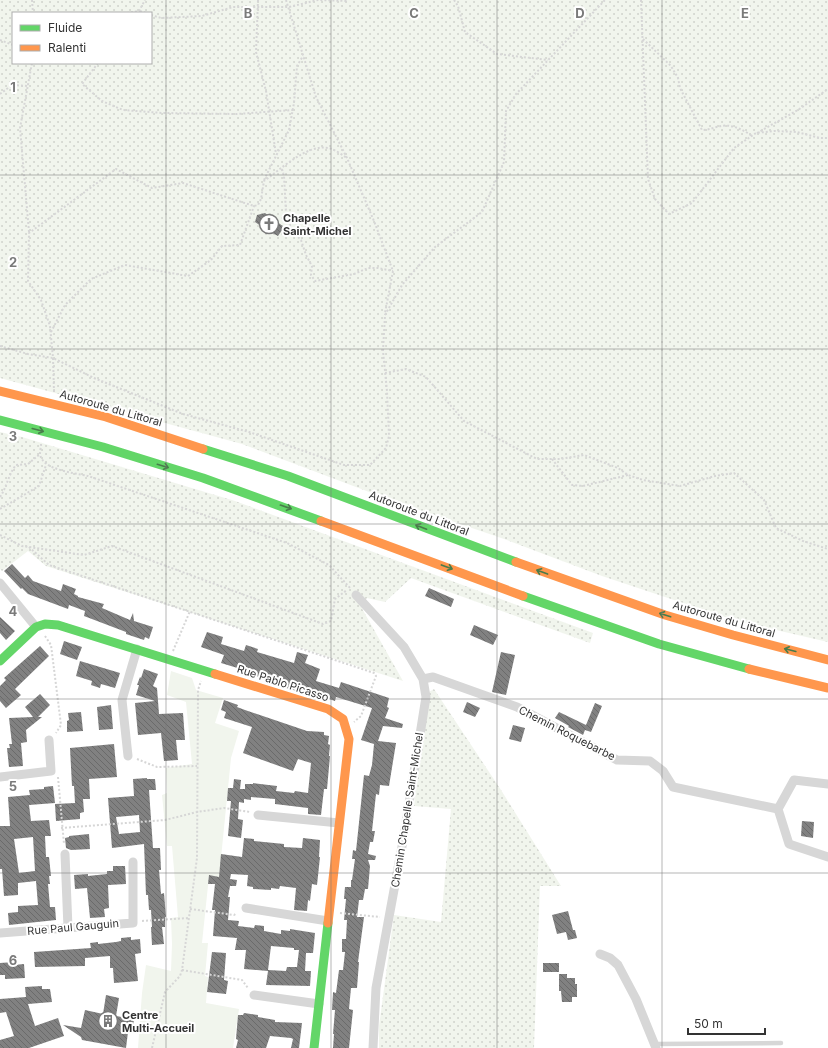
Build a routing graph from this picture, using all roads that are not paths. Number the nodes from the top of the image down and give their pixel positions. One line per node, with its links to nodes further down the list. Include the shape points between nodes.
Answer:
1 (0, 391): 7 (main road, Autoroute du Littoral, one-way to 1, via 733,636 665,615 541,572 288,476 114,419)
2 (0, 420): 10 (main road, one-way to 10, via 203,478 659,644 765,674)
3 (0, 583): 5 (street)
4 (353, 592): 9 (street, Chemin Chapelle Saint-Michel, via 404,647)
5 (36, 627): 6 (main road, Rue Pablo Picasso, via 45,624 58,625); 8 (main road)
6 (137, 649): 12 (street, via 122,700); 17 (main road, Rue Pablo Picasso, via 328,709 342,719 349,739)
7 (828, 660)
8 (0, 661)
9 (423, 679): 15 (street, Chemin Roquebarbe, via 433,677 517,707 617,760 650,761 663,772 673,787); 31 (street, Chemin Chapelle Saint-Michel, via 426,697 376,988)
10 (828, 688)
11 (49, 740): 13 (street, via 51,771)
12 (128, 756)
13 (0, 777)
14 (828, 784): 15 (street, via 794,780)
15 (778, 810): 19 (street, via 789,844)
16 (258, 815): 17 (street)
17 (339, 823): 22 (main road)
18 (65, 854): 23 (street)
19 (828, 857)
20 (133, 862): 23 (street, Rue Paul Gauguin, via 133,923)
21 (246, 908): 22 (street)
22 (329, 916): 27 (main road)
23 (68, 928): 24 (street, Rue Paul Gauguin)
24 (0, 933)
25 (600, 954): 29 (street, via 618,965 636,999)
26 (254, 995): 27 (street)
27 (318, 1004): 30 (main road)
28 (781, 1043): 29 (lane)
29 (655, 1046)
30 (314, 1048)
31 (373, 1048)

